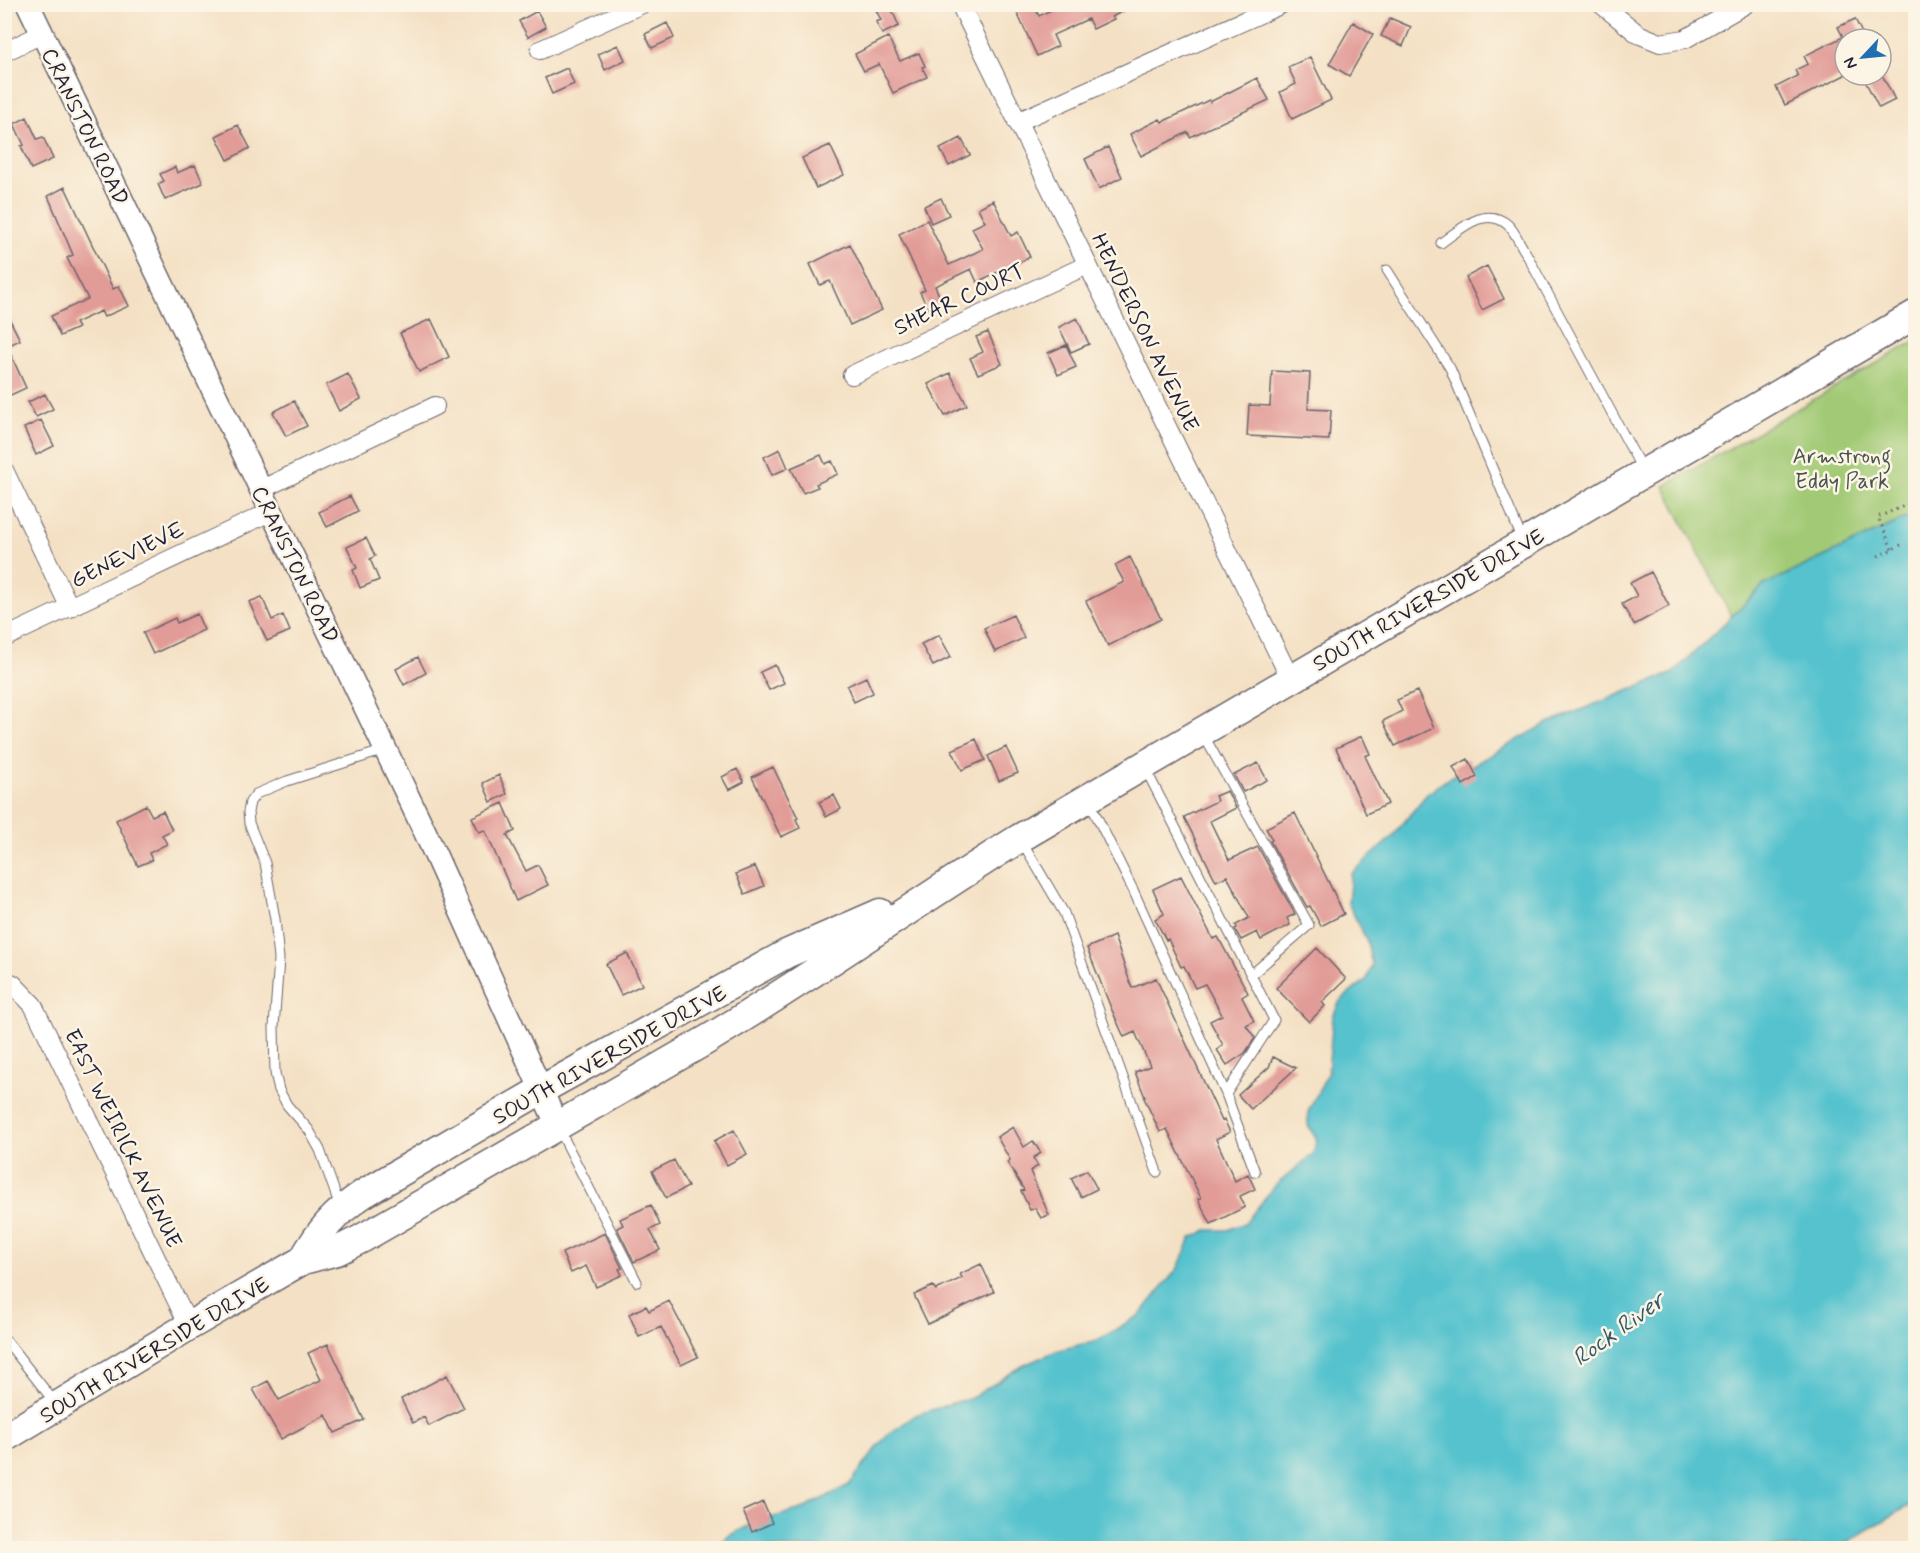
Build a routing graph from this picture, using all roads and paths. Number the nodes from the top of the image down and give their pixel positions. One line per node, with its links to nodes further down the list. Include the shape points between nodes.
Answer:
1 (28, 4): 7 (street, CRANSTON ROAD)
2 (642, 4): 8 (street)
3 (960, 4): 10 (street, HENDERSON AVENUE)
4 (1282, 4): 10 (street)
5 (1600, 4): 6 (street, via 1638,34 1660,43 1684,39)
6 (1746, 4)
7 (42, 34): 9 (street); 19 (street, CRANSTON ROAD)
8 (540, 50)
9 (4, 52)
10 (1017, 123): 12 (street, HENDERSON AVENUE)
11 (1441, 243): 18 (lane, via 1474,220 1492,216 1509,225)
12 (1087, 265): 15 (street, SHEAR COURT); 28 (street, HENDERSON AVENUE)
13 (1387, 270): 23 (lane, via 1450,368)
14 (1916, 314): 18 (main road, SOUTH RIVERSIDE DRIVE)
15 (852, 375)
16 (435, 405): 19 (street)
17 (4, 470): 26 (street)
18 (1644, 473): 23 (main road, SOUTH RIVERSIDE DRIVE)
19 (260, 490): 21 (street, CRANSTON ROAD)
20 (1916, 501): 24 (path, via 1878,517)
21 (270, 512): 26 (street, GENEVIEVE); 30 (street, CRANSTON ROAD)
22 (1905, 543): 24 (path)
23 (1524, 544): 28 (main road, SOUTH RIVERSIDE DRIVE)
24 (1892, 549): 25 (path)
25 (1878, 556)
26 (70, 608): 27 (street, GENEVIEVE)
27 (4, 638)
28 (1290, 680): 29 (main road, SOUTH RIVERSIDE DRIVE)
29 (1202, 732): 31 (main road, SOUTH RIVERSIDE DRIVE); 35 (lane, via 1309,925)
30 (385, 750): 37 (street, CRANSTON ROAD); 42 (lane, via 256,794 248,812 265,863 275,919 279,959 275,1073 279,1090 320,1150)
31 (1144, 765): 32 (main road, SOUTH RIVERSIDE DRIVE); 35 (lane)
32 (1088, 799): 33 (main road, SOUTH RIVERSIDE DRIVE); 38 (lane)
33 (1020, 838): 34 (main road, SOUTH RIVERSIDE DRIVE); 40 (lane, via 1064,913)
34 (942, 887): 37 (main road, SOUTH RIVERSIDE DRIVE, via 786,954); 39 (main road, SOUTH RIVERSIDE DRIVE, via 754,1012)
35 (1251, 975): 38 (lane, via 1274,1020)
36 (4, 980): 45 (street, EAST WEIRICK AVENUE, via 14,984 33,1005)
37 (542, 1090): 39 (street, CRANSTON ROAD); 42 (main road, SOUTH RIVERSIDE DRIVE)
38 (1227, 1094): 41 (lane)
39 (558, 1127): 43 (main road, SOUTH RIVERSIDE DRIVE, via 338,1251); 44 (lane)
40 (1157, 1172)
41 (1255, 1172)
42 (343, 1207): 43 (main road, SOUTH RIVERSIDE DRIVE, via 327,1223)
43 (303, 1260): 45 (main road, SOUTH RIVERSIDE DRIVE)
44 (637, 1282)
45 (189, 1326): 47 (main road, SOUTH RIVERSIDE DRIVE)
46 (4, 1338): 47 (lane)
47 (57, 1406): 48 (main road, SOUTH RIVERSIDE DRIVE)
48 (4, 1438)

